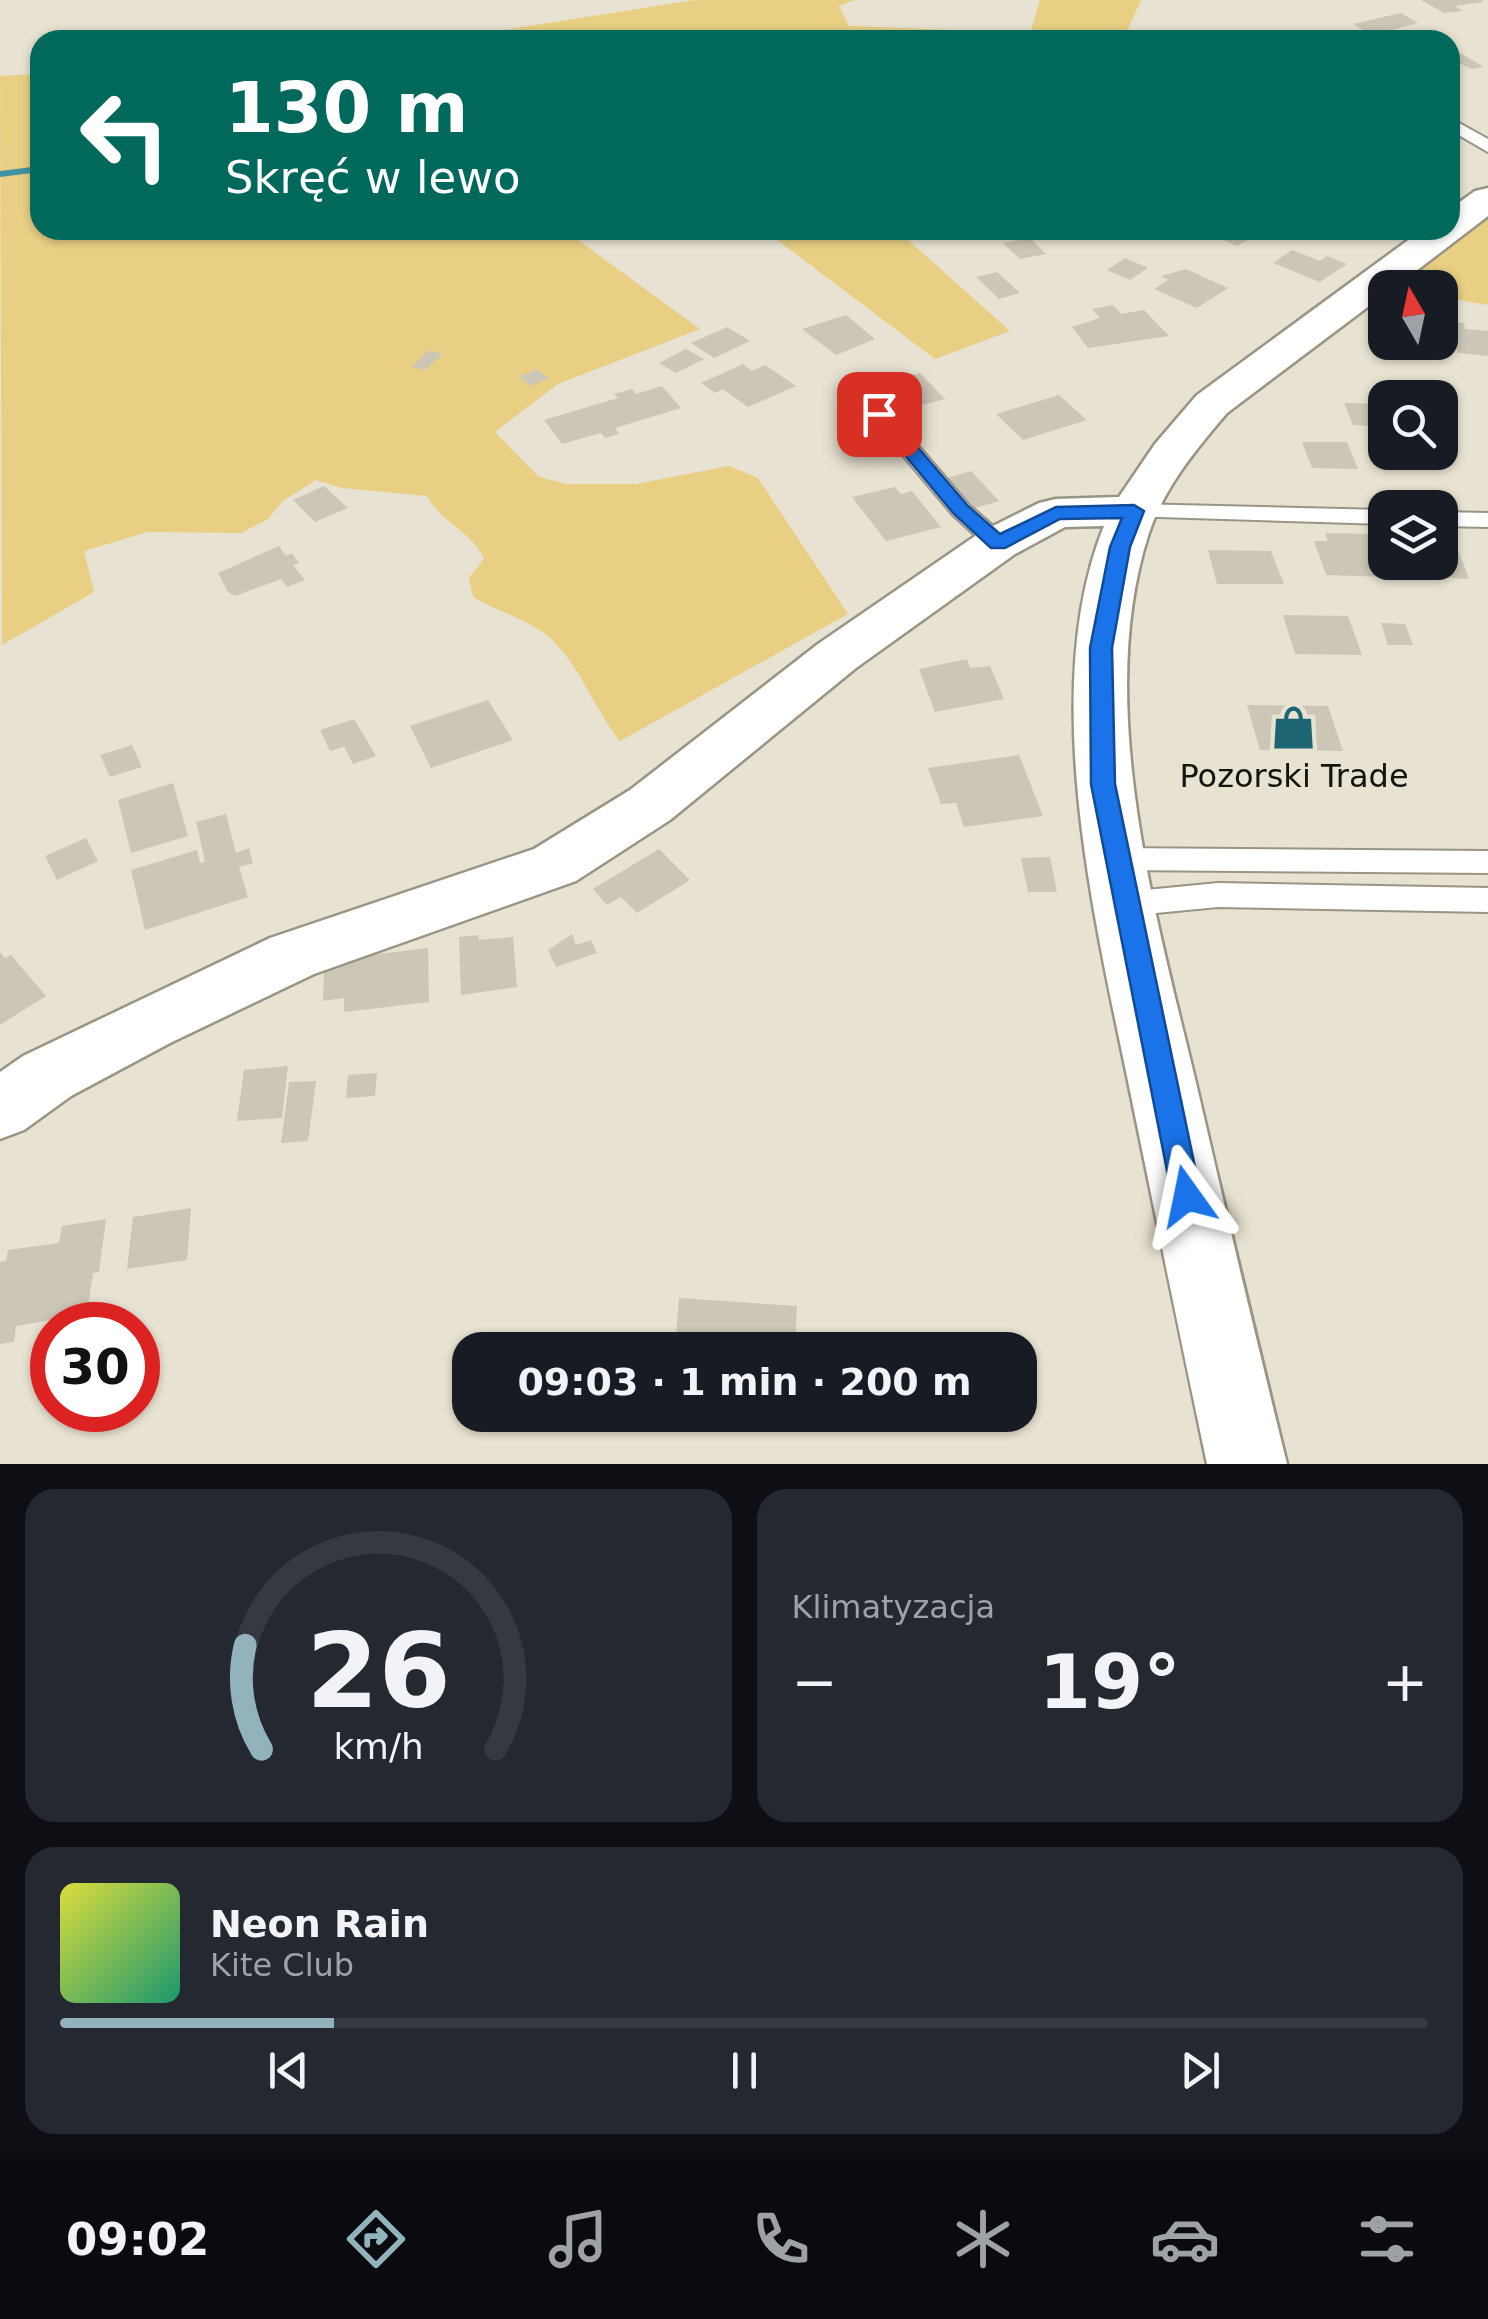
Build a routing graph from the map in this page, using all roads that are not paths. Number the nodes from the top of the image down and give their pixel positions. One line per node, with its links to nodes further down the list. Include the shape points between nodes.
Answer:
1 (1460, 129): 2 (lane)
2 (1488, 147)
3 (1488, 200): 4 (street)
4 (1460, 220)
5 (1433, 240): 7 (street, via 1212,404 1181,438)
6 (879, 414): 11 (lane)
7 (1134, 511): 8 (lane); 11 (street, via 1056,513); 13 (street, via 1120,547 1101,648 1103,784)
8 (1368, 518)
9 (1458, 519): 10 (lane)
10 (1488, 520)
11 (998, 543): 15 (street, via 837,656 650,805 555,865 292,956 80,1058)
12 (1488, 862): 13 (lane)
13 (1121, 882): 14 (lane, via 1218,895); 16 (street)
14 (1488, 900)
15 (0, 1109)
16 (1247, 1464)

